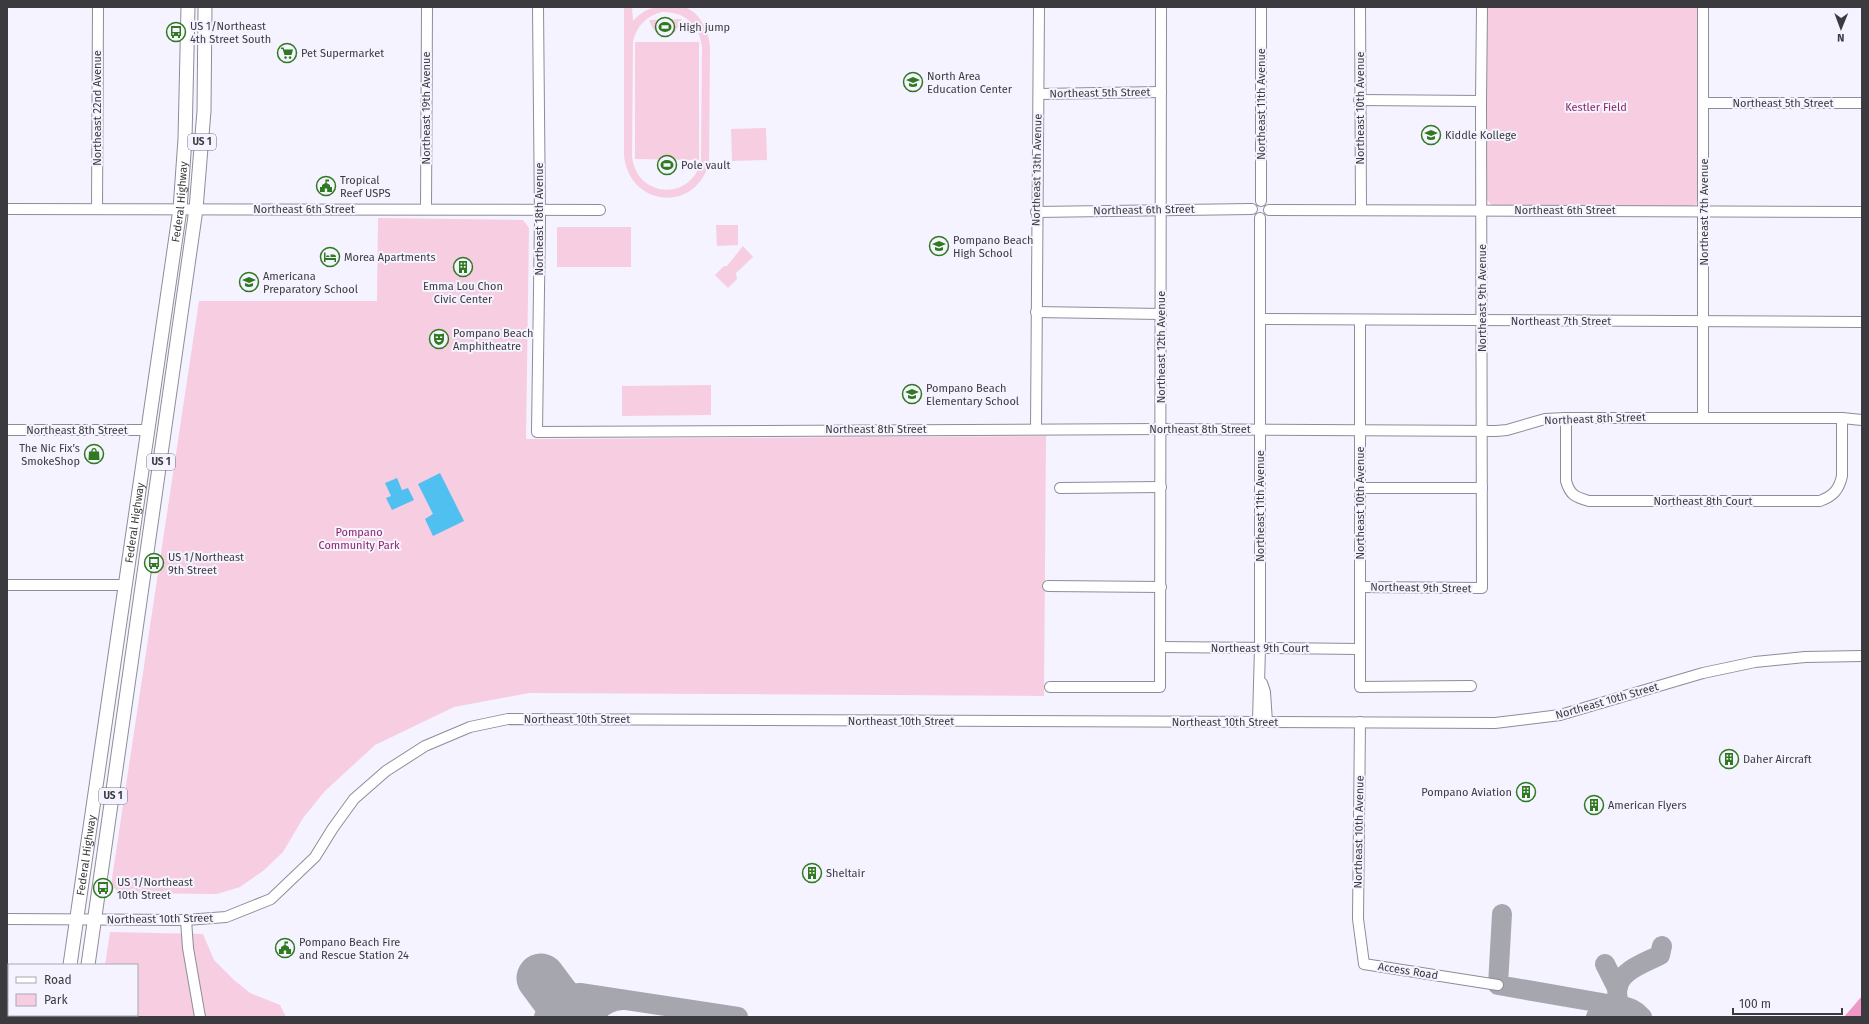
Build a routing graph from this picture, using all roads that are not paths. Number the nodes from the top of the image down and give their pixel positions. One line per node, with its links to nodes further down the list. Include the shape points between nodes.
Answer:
1 (98, 7): 21 (street, Northeast 22nd Avenue)
2 (188, 7): 22 (main road, Federal Highway / US 1, via 185,139)
3 (205, 7): 19 (main road, Federal Highway / US 1, via 204,112)
4 (427, 7): 23 (street, Northeast 19th Avenue)
5 (538, 7): 25 (street, Northeast 18th Avenue)
6 (1039, 7): 13 (street, Northeast 13th Avenue)
7 (1161, 7): 12 (street, Northeast 12th Avenue)
8 (1261, 7): 18 (street, Northeast 11th Avenue)
9 (1360, 7): 14 (street, Northeast 10th Avenue)
10 (1482, 7): 15 (street, Northeast 9th Avenue)
11 (1703, 7): 16 (street, Northeast 7th Avenue)
12 (1161, 92): 13 (street, Northeast 5th Street); 27 (street, Northeast 12th Avenue)
13 (1039, 94): 32 (street, Northeast 13th Avenue)
14 (1359, 100): 15 (street); 29 (street, Northeast 10th Avenue)
15 (1481, 101): 30 (street, Northeast 9th Avenue)
16 (1704, 103): 17 (street, Northeast 5th Street); 31 (street, Northeast 7th Avenue)
17 (1862, 103)
18 (1261, 201): 24 (street, via 1255,203); 28 (street, via 1267,205)
19 (196, 208): 22 (street, Northeast 6th Street); 23 (street, Northeast 6th Street); 59 (main road, Federal Highway / US 1)
20 (7, 209): 21 (street, Northeast 6th Street)
21 (97, 209): 22 (street, Northeast 6th Street)
22 (180, 209): 51 (main road, Federal Highway / US 1)
23 (426, 209): 25 (street, Northeast 6th Street)
24 (1252, 209): 27 (street, Northeast 6th Street); 34 (street, via 1255,216)
25 (540, 210): 26 (street, Northeast 6th Street); 53 (street, Northeast 18th Avenue)
26 (600, 210)
27 (1161, 210): 32 (street, Northeast 6th Street); 36 (street, Northeast 12th Avenue)
28 (1268, 210): 29 (street, Northeast 6th Street); 34 (street, via 1267,214)
29 (1360, 210): 30 (street, Northeast 6th Street)
30 (1481, 210): 31 (street, Northeast 6th Street); 39 (street, Northeast 9th Avenue)
31 (1704, 211): 33 (street, Northeast 6th Street); 40 (street, Northeast 7th Avenue)
32 (1036, 212): 35 (street, Northeast 13th Avenue)
33 (1862, 212)
34 (1260, 218): 37 (street, Northeast 11th Avenue)
35 (1036, 312): 36 (street); 47 (street, Northeast 13th Avenue)
36 (1161, 314): 46 (street, Northeast 12th Avenue)
37 (1261, 319): 38 (street, Northeast 7th Street); 48 (street, Northeast 11th Avenue)
38 (1360, 320): 39 (street, Northeast 7th Street); 49 (street, Northeast 10th Avenue)
39 (1482, 321): 40 (street, Northeast 7th Street); 52 (street, Northeast 9th Avenue)
40 (1704, 322): 41 (street, Northeast 7th Street); 42 (street, Northeast 7th Avenue)
41 (1862, 322)
42 (1703, 417): 43 (street, Northeast 8th Street); 44 (street, Northeast 8th Street)
43 (1566, 418): 44 (street, Northeast 8th Court, via 1566,481 1568,491 1577,498 1589,501 1820,501 1832,497 1840,485); 52 (street, Northeast 8th Street, via 1545,419 1507,430)
44 (1842, 418): 45 (street, Northeast 8th Street)
45 (1862, 420)
46 (1161, 428): 47 (street, Northeast 8th Street); 48 (street, Northeast 8th Street); 54 (street, Northeast 12th Avenue)
47 (1036, 429): 53 (street, Northeast 8th Street)
48 (1260, 429): 49 (street, Northeast 8th Street); 68 (street, Northeast 11th Avenue)
49 (1360, 429): 52 (street, Northeast 8th Street); 56 (street, Northeast 10th Avenue)
50 (7, 430): 51 (street, Northeast 8th Street)
51 (148, 430): 58 (main road, Federal Highway / US 1)
52 (1482, 431): 57 (street, Northeast 9th Avenue)
53 (537, 432)
54 (1160, 487): 55 (street); 63 (street, Northeast 12th Avenue)
55 (1060, 488)
56 (1360, 488): 57 (street); 64 (street, Northeast 10th Avenue)
57 (1482, 488): 65 (street, Northeast 9th Avenue)
58 (134, 525): 59 (main road, via 139,541); 61 (main road, Federal Highway / US 1)
59 (148, 551): 66 (main road, Federal Highway / US 1)
60 (7, 585): 61 (street)
61 (125, 585): 66 (main road, via 131,593); 76 (main road, Federal Highway / US 1)
62 (1048, 586): 63 (street)
63 (1160, 587): 67 (street, Northeast 12th Avenue)
64 (1360, 587): 65 (street, Northeast 9th Street); 69 (street, Northeast 10th Avenue)
65 (1482, 588)
66 (139, 616): 78 (main road, Federal Highway / US 1)
67 (1160, 648): 68 (street, Northeast 9th Court); 72 (street, Northeast 12th Avenue, via 1160,687)
68 (1260, 648): 69 (street, Northeast 9th Court); 73 (street, Northeast 11th Avenue, via 1259,674 1265,692)
69 (1360, 649): 71 (street, Northeast 10th Avenue, via 1360,687)
70 (1862, 656): 74 (street, Northeast 10th Street, via 1805,657 1755,662 1703,673 1560,715 1495,724)
71 (1472, 686)
72 (1050, 687)
73 (1262, 722): 74 (street, Northeast 10th Street); 79 (street, Northeast 10th Street, via 508,719 470,727 432,743 386,770 354,799 315,857 271,899 226,917)
74 (1360, 722): 77 (street, Northeast 10th Avenue)
75 (7, 919): 76 (street, Northeast 10th Street)
76 (77, 919): 78 (street, Northeast 10th Street); 80 (main road, Federal Highway / US 1)
77 (1358, 919): 82 (street, Access Road, via 1364,964)
78 (95, 920): 79 (street, Northeast 10th Street); 81 (main road, Federal Highway / US 1)
79 (186, 920): 83 (street)
80 (70, 964)
81 (88, 964)
82 (1498, 985)
83 (200, 1017)

